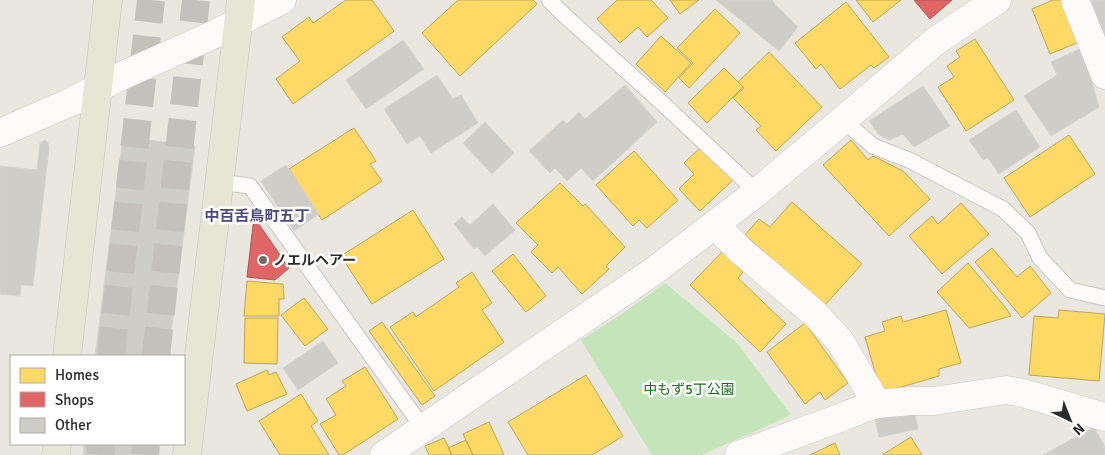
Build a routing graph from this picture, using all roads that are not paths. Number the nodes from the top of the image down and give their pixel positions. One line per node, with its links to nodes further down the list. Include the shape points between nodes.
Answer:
1 (108, 0): 8 (main road)
2 (282, 0): 6 (street)
3 (549, 0): 12 (lane)
4 (997, 0): 9 (street, via 937,40)
5 (1075, 0): 7 (street)
6 (240, 11): 8 (street, via 215,34); 11 (main road)
7 (1105, 74)
8 (97, 89): 10 (street); 15 (main road)
9 (843, 120): 12 (street); 14 (lane, via 873,146 909,160 1003,209 1028,233 1040,258 1070,290)
10 (0, 133)
11 (219, 182): 18 (lane, via 250,186); 19 (main road)
12 (757, 192): 13 (street)
13 (715, 225): 16 (street, via 834,334); 18 (street, via 654,271)
14 (1105, 298)
15 (67, 355)
16 (877, 404): 17 (street, via 934,402 1006,390); 21 (street)
17 (1105, 417)
18 (424, 428): 20 (street)
19 (187, 455)
20 (384, 455)
21 (739, 455)

